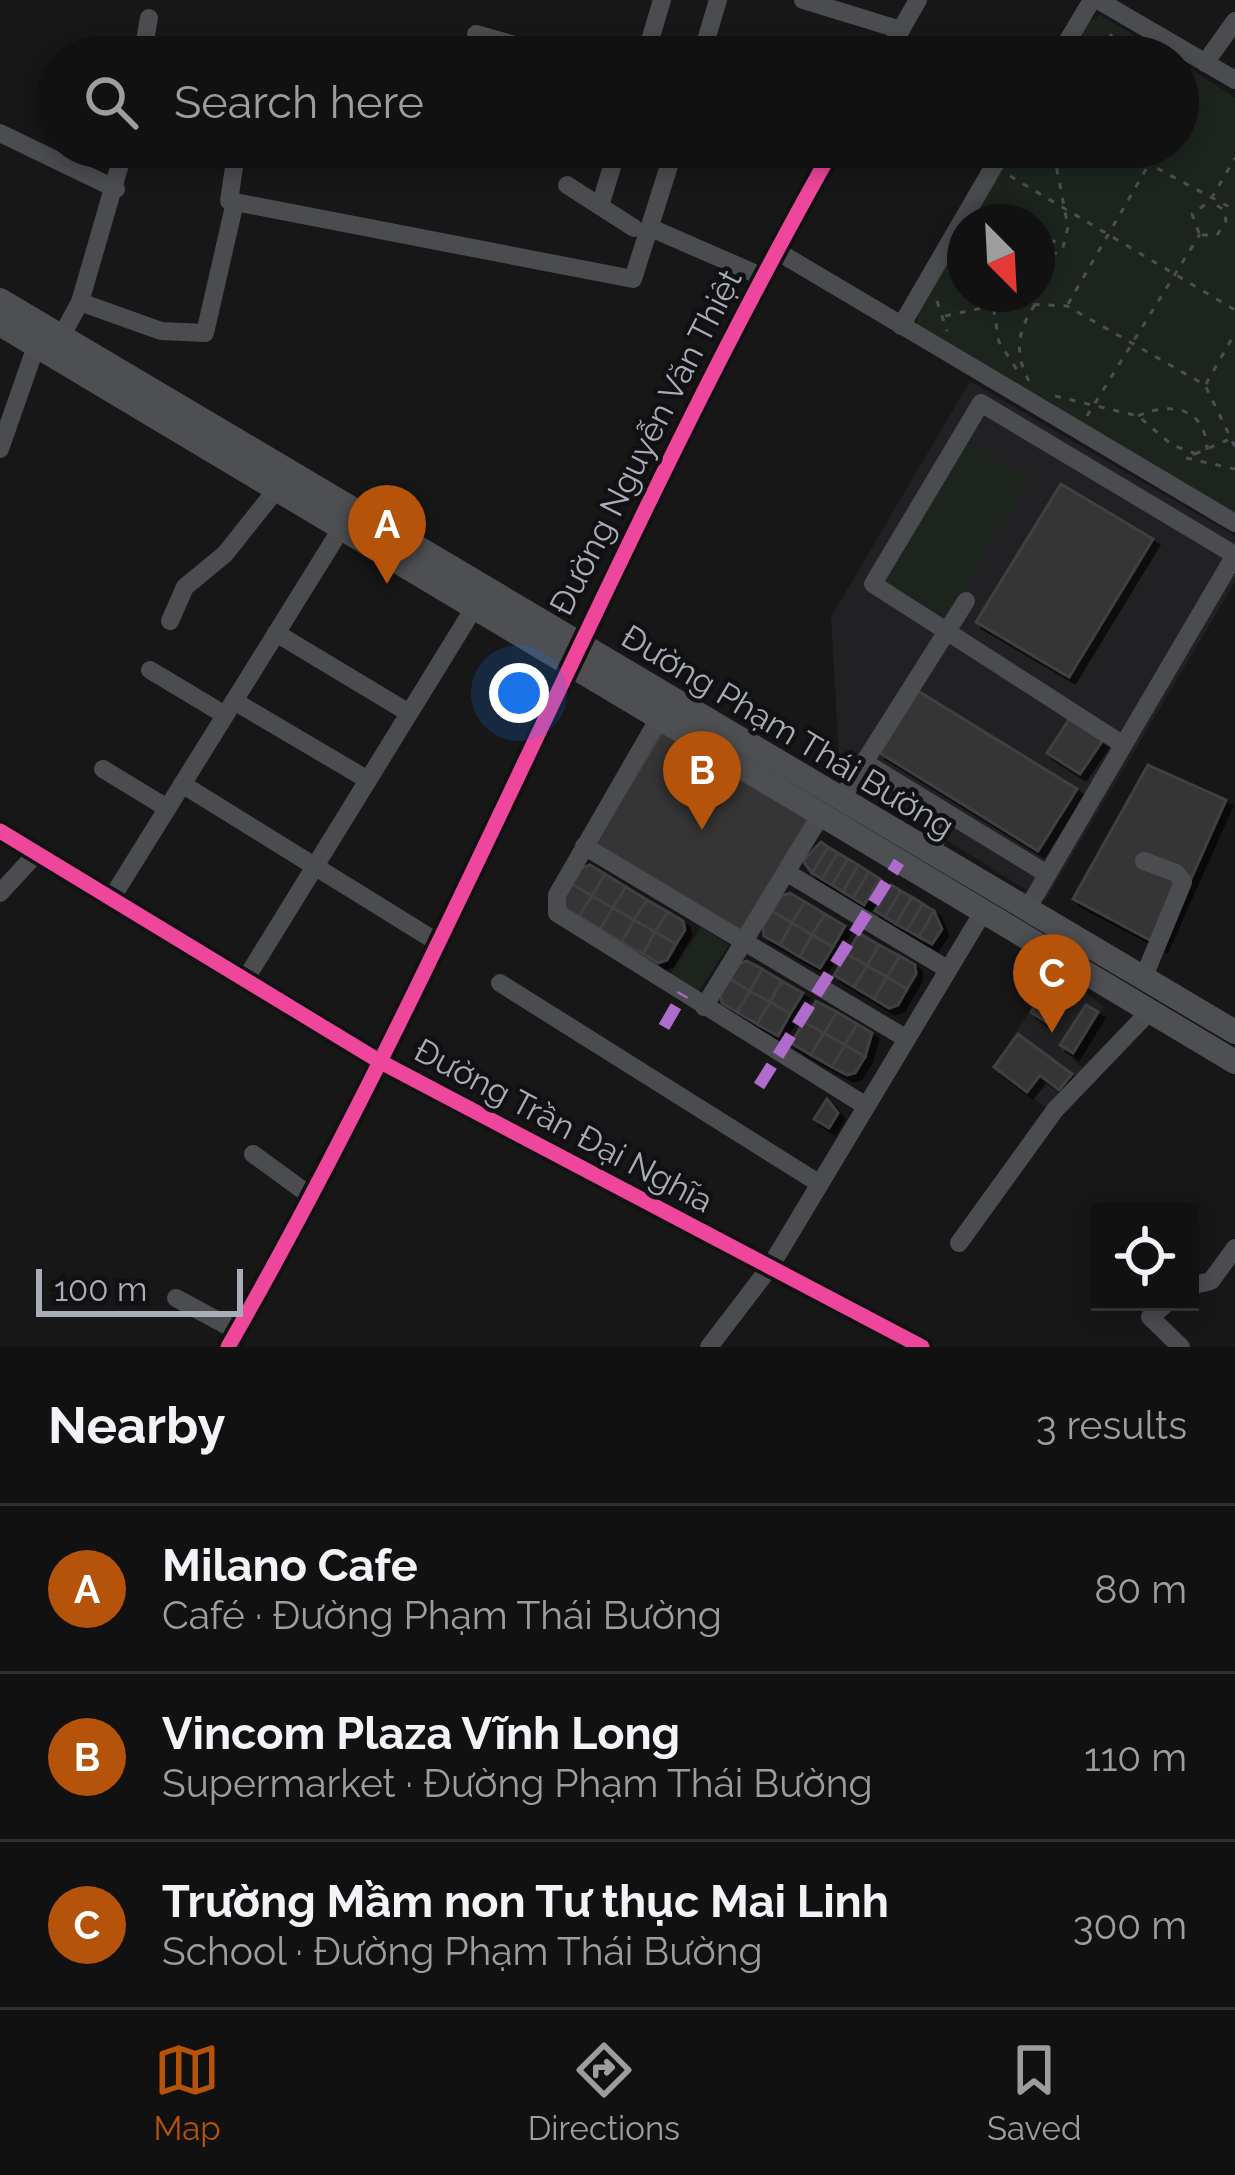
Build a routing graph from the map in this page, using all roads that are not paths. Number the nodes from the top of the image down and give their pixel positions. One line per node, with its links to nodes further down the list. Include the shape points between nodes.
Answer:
1 (662, 0): 12 (street)
2 (718, 0): 13 (street)
3 (803, 0): 8 (street)
4 (918, 0): 8 (street)
5 (1095, 0): 15 (street); 16 (street)
6 (149, 18): 10 (street)
7 (1235, 21): 18 (street)
8 (901, 30): 14 (street)
9 (476, 34): 11 (street)
10 (146, 36)
11 (483, 36)
12 (651, 36)
13 (707, 36)
14 (897, 36)
15 (1071, 36)
16 (1158, 36)
17 (1199, 60): 18 (street)
18 (1205, 63): 19 (street)
19 (1235, 80)
20 (0, 133): 21 (street)
21 (36, 150)
22 (72, 168): 30 (street)
23 (120, 168): 30 (street)
24 (234, 168): 31 (street)
25 (612, 168): 32 (street)
26 (667, 168): 33 (street)
27 (822, 168): 34 (street, Đường Nguyễn Văn Thiệt)
28 (993, 168): 39 (street)
29 (567, 185): 32 (street)
30 (116, 189): 37 (street)
31 (235, 202): 33 (street, via 620,279 639,272); 37 (street, via 205,333 161,331)
32 (600, 206): 33 (street)
33 (643, 228): 35 (street)
34 (776, 250): 35 (street, Đường Nguyễn Văn Thiệt); 39 (street)
35 (761, 275): 51 (street, Đường Nguyễn Văn Thiệt)
36 (0, 300): 40 (main road, Đường Phạm Thái Bường)
37 (80, 302): 40 (street)
38 (0, 325): 41 (main road, Đường Phạm Thái Bường)
39 (901, 326): 45 (street)
40 (61, 337): 44 (main road, Đường Phạm Thái Bường)
41 (37, 346): 42 (street); 43 (main road, Đường Phạm Thái Bường)
42 (0, 449)
43 (276, 490): 44 (main road, Đường Phạm Thái Bường); 48 (street)
44 (348, 520): 47 (main road, Đường Phạm Thái Bường); 50 (street); 51 (main road, Đường Phạm Thái Bường)
45 (1235, 523)
46 (966, 601): 49 (street)
47 (474, 608): 51 (main road, Đường Phạm Thái Bường); 54 (street)
48 (170, 621)
49 (946, 632): 56 (street); 56 (street, via 873,584 981,403 1235,555); 57 (street)
50 (277, 633): 53 (street); 54 (street)
51 (574, 654): 55 (main road, Đường Phạm Thái Bường); 61 (main road, Đường Phạm Thái Bường); 77 (street, Đường Nguyễn Văn Thiệt)
52 (150, 670): 53 (street)
53 (229, 708): 59 (street); 60 (street)
54 (410, 713): 59 (street)
55 (659, 718): 64 (main road, Đường Phạm Thái Bường); 66 (street)
56 (1122, 744): 72 (street)
57 (864, 762): 61 (street); 63 (street)
58 (103, 769): 62 (street)
59 (368, 780): 70 (street)
60 (182, 784): 62 (street); 70 (street)
61 (841, 799): 69 (main road, Đường Phạm Thái Bường)
62 (167, 808): 74 (street)
63 (950, 814): 69 (street); 72 (street)
64 (821, 815): 69 (main road, Đường Phạm Thái Bường); 71 (street)
65 (0, 831): 67 (street, Đường Trần Đại Nghĩa)
66 (584, 847): 78 (street); 83 (street, via 556,898 559,916)
67 (37, 853): 73 (street); 74 (street, Đường Trần Đại Nghĩa)
68 (1144, 861): 80 (street, via 1183,882)
69 (923, 863): 75 (main road, Đường Phạm Thái Bường); 76 (main road, Đường Phạm Thái Bường)
70 (314, 867): 77 (street); 81 (street)
71 (786, 872): 78 (street); 79 (street)
72 (1047, 874): 75 (street)
73 (0, 893)
74 (111, 898): 81 (street, Đường Trần Đại Nghĩa)
75 (1026, 911): 80 (main road, Đường Phạm Thái Bường)
76 (983, 912): 79 (street); 84 (main road, Đường Phạm Thái Bường)
77 (437, 942): 87 (street, Đường Nguyễn Văn Thiệt)
78 (743, 942): 83 (street); 86 (street)
79 (947, 969): 86 (street)
80 (1143, 979): 85 (main road, Đường Phạm Thái Bường)
81 (245, 980): 87 (street, Đường Trần Đại Nghĩa)
82 (500, 983): 91 (street)
83 (704, 1007): 89 (street)
84 (1148, 1013): 88 (main road, Đường Phạm Thái Bường); 93 (street, via 1055,1110)
85 (1235, 1032)
86 (907, 1039): 89 (street)
87 (380, 1061): 92 (street, Đường Nguyễn Văn Thiệt); 95 (street, Đường Trần Đại Nghĩa)
88 (1235, 1062)
89 (866, 1106): 91 (street)
90 (253, 1154): 92 (street)
91 (820, 1184): 95 (street)
92 (311, 1198): 99 (street, Đường Nguyễn Văn Thiệt)
93 (958, 1243)
94 (1235, 1248): 96 (street, via 1211,1281)
95 (770, 1267): 100 (street); 101 (street, Đường Trần Đại Nghĩa)
96 (1199, 1284)
97 (176, 1298): 99 (street)
98 (1157, 1311): 102 (street, via 1150,1317)
99 (232, 1339)
100 (710, 1347)
101 (922, 1347)
102 (1181, 1347)

